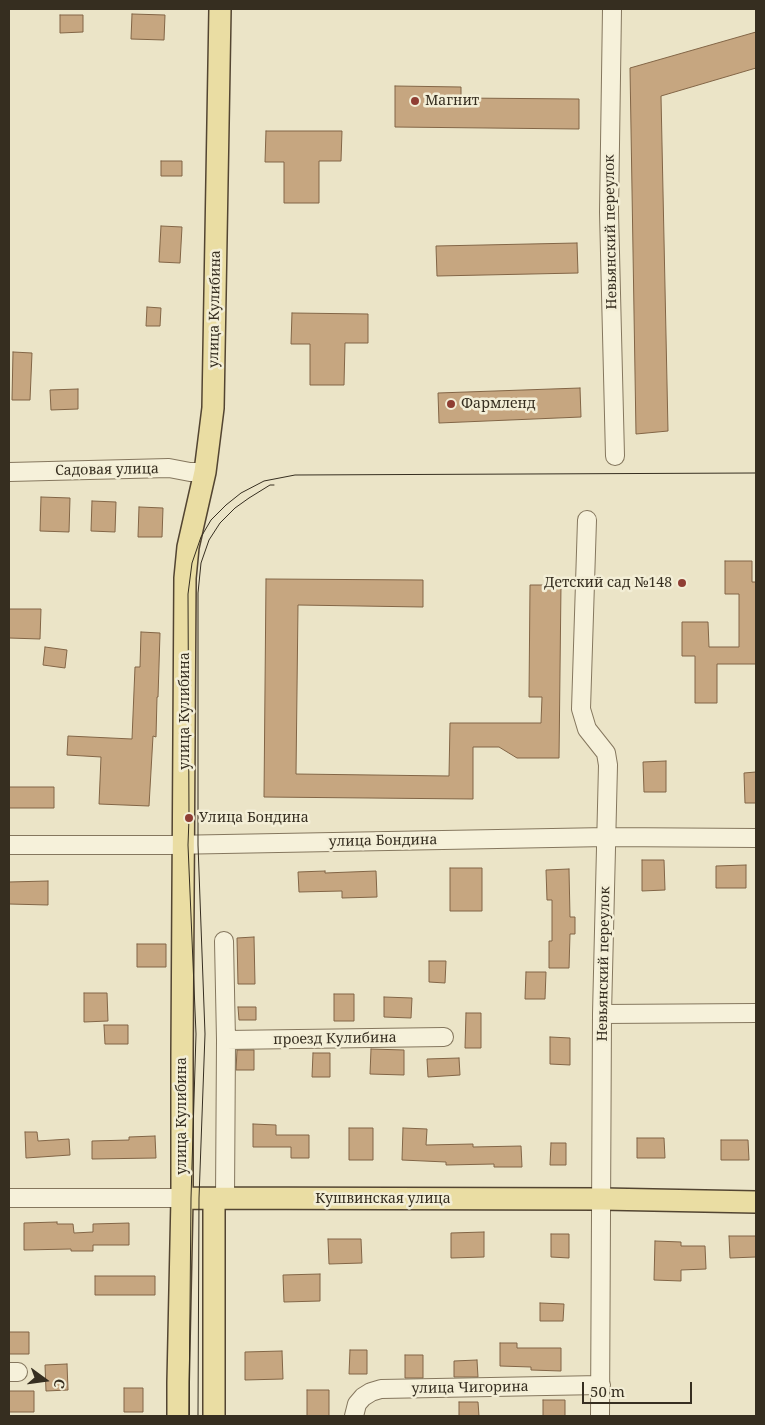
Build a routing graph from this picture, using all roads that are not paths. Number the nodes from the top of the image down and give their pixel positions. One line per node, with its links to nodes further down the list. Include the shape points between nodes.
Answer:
1 (220, 9): 5 (main road, улица Кулибина, via 213,408)
2 (612, 9): 3 (street, Невьянский переулок, via 609,212)
3 (615, 456)
4 (9, 472): 5 (street, Садовая улица, via 169,468)
5 (206, 472): 10 (main road, улица Кулибина, via 188,547 185,578)
6 (587, 520): 7 (street, Невьянский переулок, via 580,709 587,729 608,759)
7 (608, 837): 8 (street, улица Бондина); 10 (street, улица Бондина); 13 (street, Невьянский переулок)
8 (756, 838)
9 (9, 845): 10 (street, улица Бондина)
10 (184, 845): 17 (main road, улица Кулибина)
11 (224, 942): 15 (street)
12 (756, 1013): 13 (street)
13 (602, 1014): 19 (street, Невьянский переулок)
14 (444, 1037): 15 (street, проезд Кулибина)
15 (226, 1040): 18 (street)
16 (9, 1198): 17 (street, Кушвинская улица)
17 (182, 1198): 18 (main road, Кушвинская улица); 22 (main road, улица Кулибина)
18 (220, 1199): 19 (main road, Кушвинская улица); 23 (main road)
19 (602, 1199): 20 (main road, Кушвинская улица); 21 (street, Невьянский переулок)
20 (756, 1202)
21 (601, 1385): 24 (street, улица Чигорина, via 381,1389 363,1397); 25 (street, Невьянский переулок)
22 (178, 1416)
23 (214, 1416)
24 (354, 1416)
25 (600, 1416)

